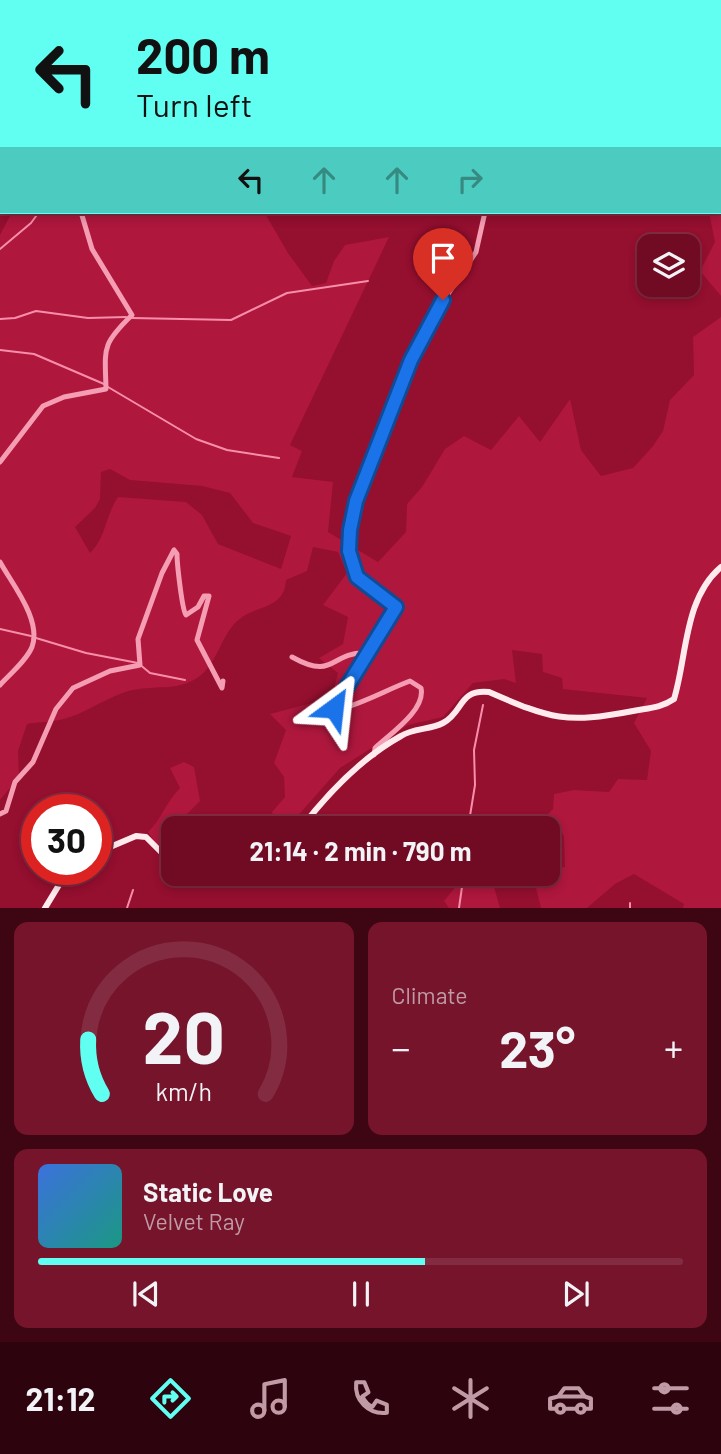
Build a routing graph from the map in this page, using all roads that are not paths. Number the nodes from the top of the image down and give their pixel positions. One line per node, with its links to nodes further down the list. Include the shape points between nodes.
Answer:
1 (82, 214): 3 (street, via 92,249 132,315 109,341 104,354 106,389 43,406)
2 (485, 214): 6 (street, via 476,252 424,330 353,513 349,551 355,572 396,607)
3 (0, 462)
4 (0, 562): 9 (street, via 30,617 33,642)
5 (721, 567): 10 (main road, via 709,577 696,607 674,699 663,706 586,720 563,719 478,691 469,694 443,723 403,734)
6 (365, 653): 7 (street, via 314,668); 10 (street, via 335,709 410,681 422,694 419,705 375,748)
7 (292, 657)
8 (223, 681): 11 (street, via 222,688 197,640 209,597 204,596 186,615 174,550 138,639 140,665 110,671 73,688 56,709 33,762 15,782 6,811)
9 (0, 685)
10 (374, 755): 12 (main road, via 327,795)
11 (0, 814)
12 (310, 816)
13 (112, 846): 14 (main road, via 136,836 146,837)
14 (161, 852)
15 (59, 885): 16 (main road)
16 (45, 908)

